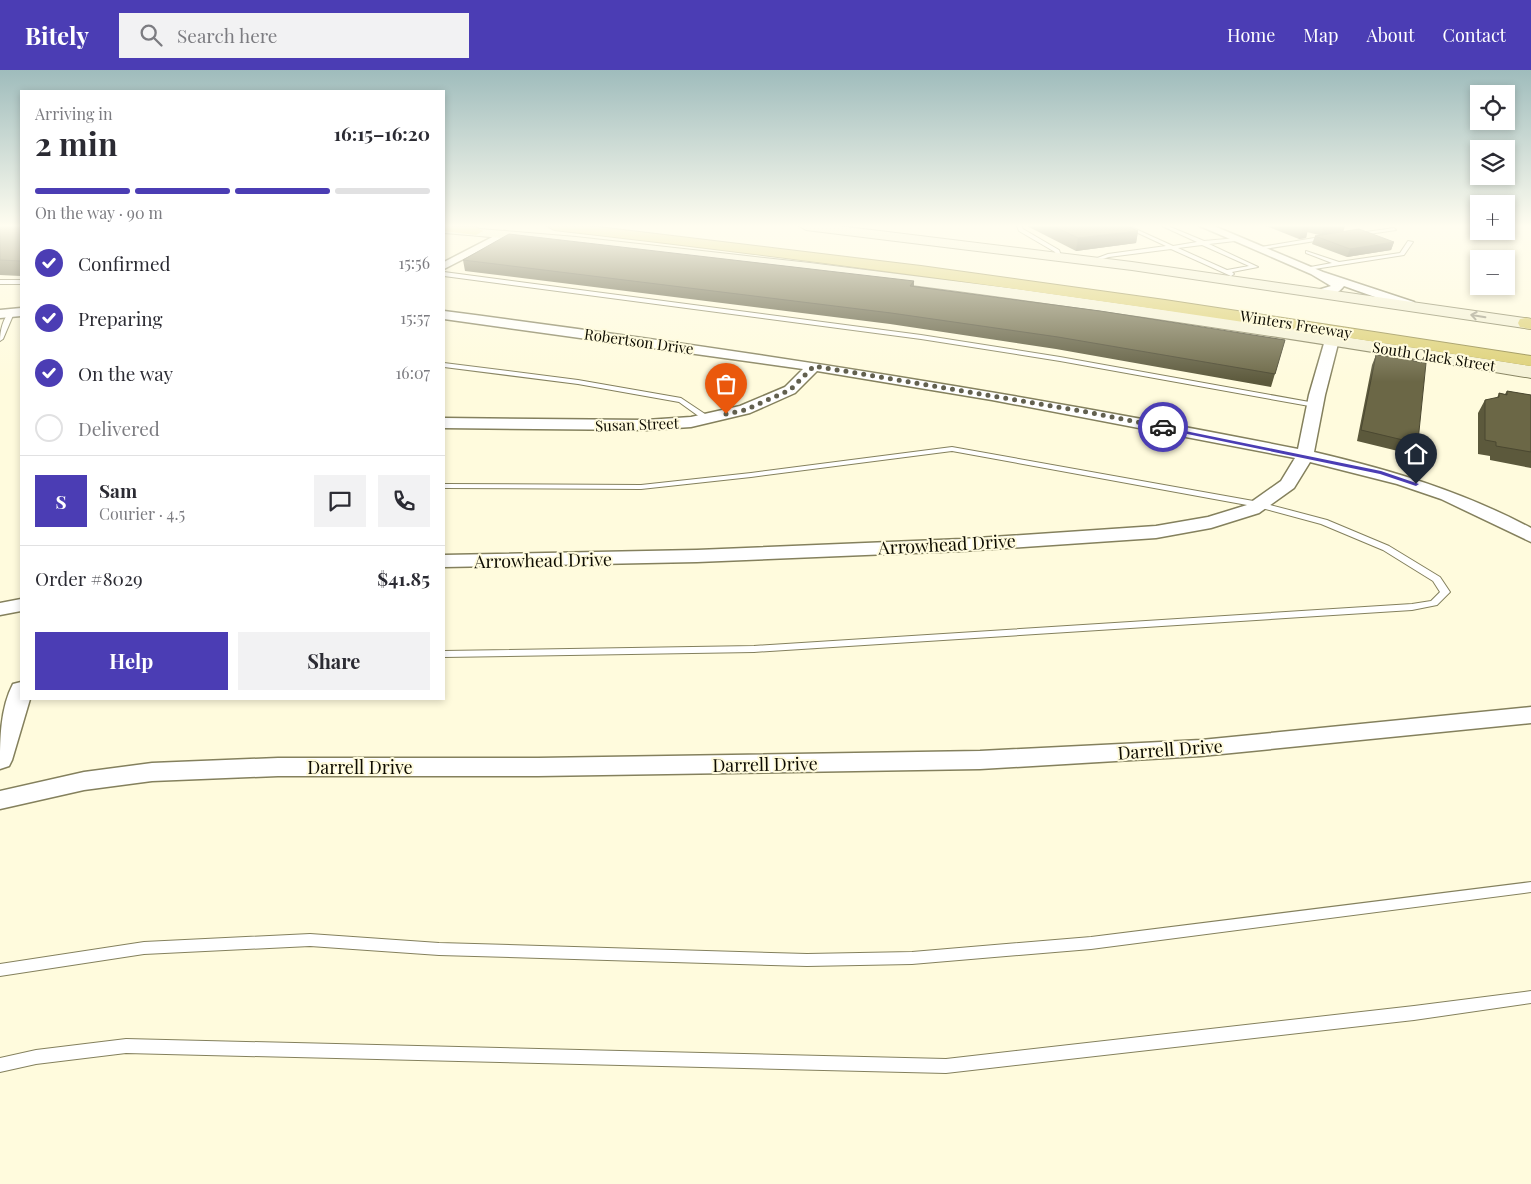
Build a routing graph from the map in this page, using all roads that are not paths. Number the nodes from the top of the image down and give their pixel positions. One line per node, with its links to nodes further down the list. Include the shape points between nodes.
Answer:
1 (474, 278): 28 (lane, via 921,337)
2 (883, 278): 21 (main road, South Clack Street)
3 (981, 278): 23 (highway, Winters Freeway)
4 (1079, 278): 13 (highway, Winters Freeway)
5 (1217, 278): 11 (main road)
6 (1238, 278): 11 (lane)
7 (1325, 278): 12 (street, via 1338,285 1334,290)
8 (1334, 278): 14 (street)
9 (0, 282): 10 (lane)
10 (20, 282)
11 (1246, 282): 12 (main road)
12 (1322, 293): 14 (main road)
13 (1232, 299)
14 (1410, 305): 18 (main road, one-way to 14)
15 (1319, 312): 19 (highway, Winters Freeway)
16 (11, 313): 20 (lane)
17 (445, 315): 25 (street, Robertson Drive)
18 (1529, 324)
19 (1416, 327)
20 (0, 339)
21 (1332, 340): 22 (main road, South Clack Street); 28 (street, Arrowhead Drive)
22 (1360, 344): 26 (highway); 27 (main road, South Clack Street)
23 (1531, 361)
24 (445, 365): 29 (lane, via 578,382 681,400)
25 (814, 366): 29 (street, Susan Street, via 790,390 745,410); 31 (street, Robertson Drive, via 1076,410)
26 (1531, 368)
27 (1531, 372)
28 (1315, 405): 31 (street, Arrowhead Drive)
29 (707, 418): 30 (street, Susan Street, via 646,425)
30 (445, 424)
31 (1305, 456): 33 (street, Arrowhead Drive, via 1288,484); 34 (street, Robertson Drive, via 1381,473 1433,489)
32 (445, 486): 33 (lane, via 641,487 952,449)
33 (1259, 504): 35 (street, Arrowhead Drive, via 1253,509 1211,522 1156,532 697,556); 38 (lane, via 1324,522 1386,548 1437,579 1445,592 1434,602 1412,607 754,649)
34 (1531, 536)
35 (445, 561)
36 (20, 605): 37 (street)
37 (0, 609)
38 (445, 654)
39 (20, 692): 41 (street)
40 (1531, 715): 42 (street, Darrell Drive, via 1201,748 980,760 538,767 278,767 152,772 84,781)
41 (0, 760)
42 (0, 800)
43 (1531, 887): 44 (lane, via 1091,943 912,958 807,960 578,954 310,940 144,948)
44 (0, 970)
45 (1531, 997): 46 (lane, via 946,1066 126,1046 36,1057)
46 (0, 1066)

